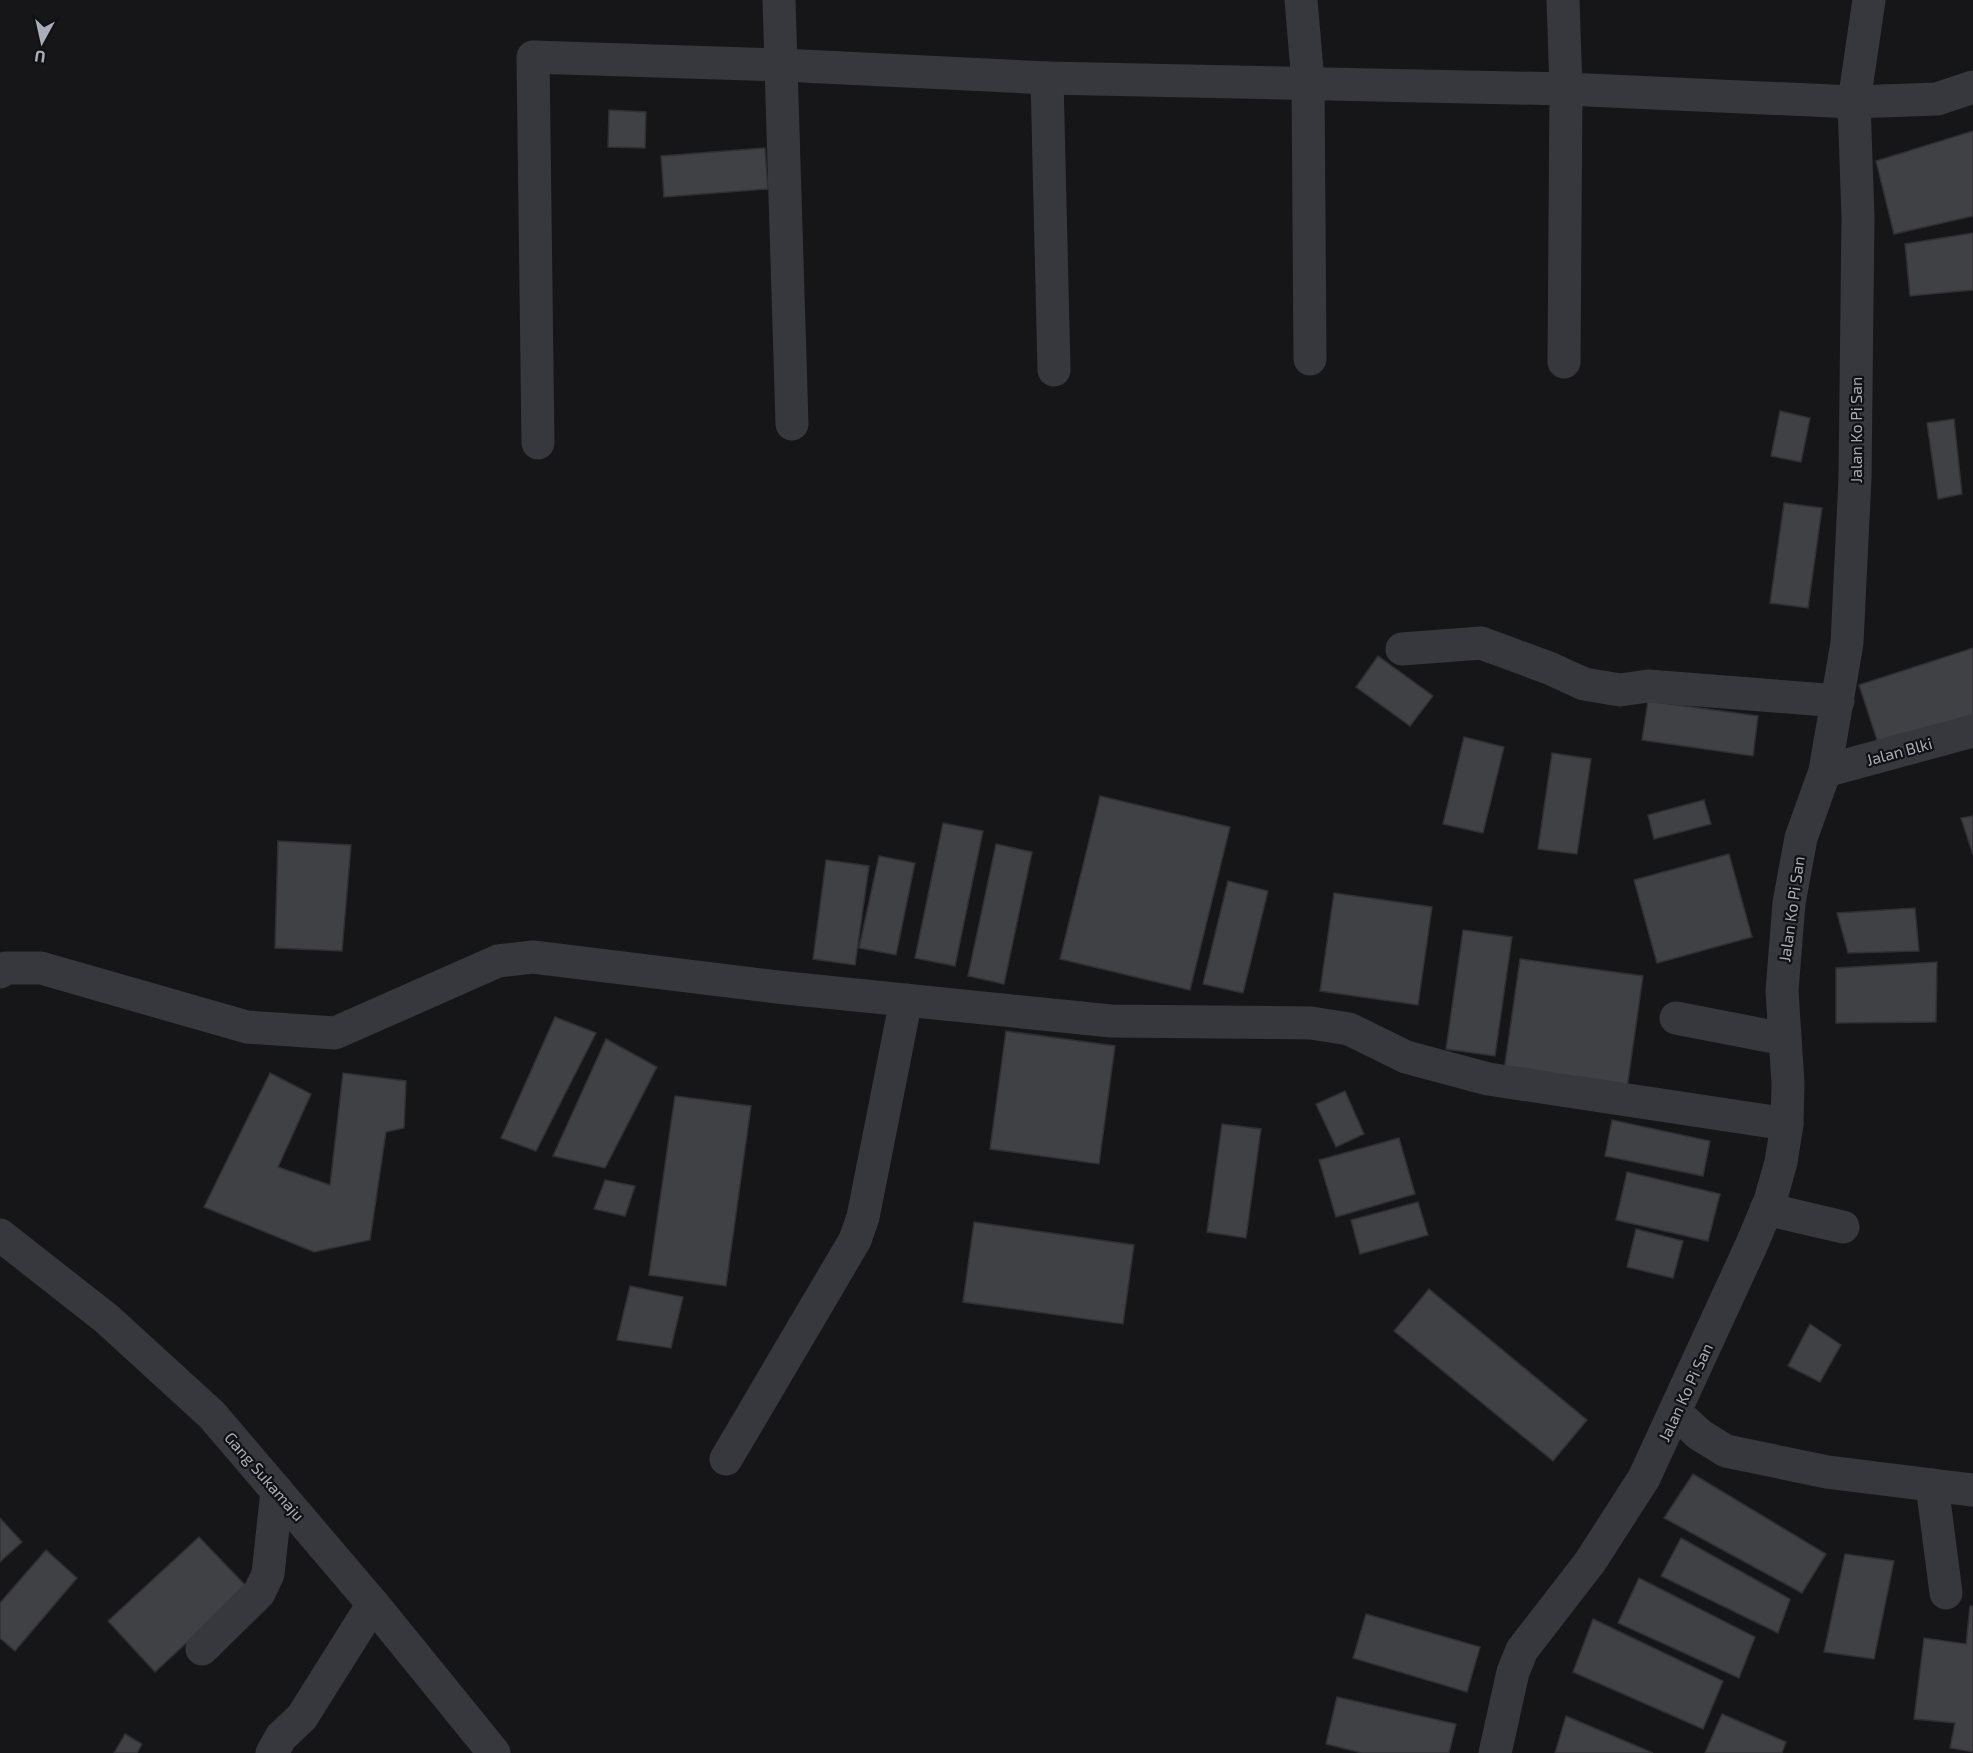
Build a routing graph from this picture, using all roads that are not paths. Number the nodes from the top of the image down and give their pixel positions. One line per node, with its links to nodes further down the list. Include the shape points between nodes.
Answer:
1 (779, 0): 5 (street)
2 (1301, 0): 7 (street)
3 (1563, 0): 9 (street)
4 (1869, 0): 10 (street, Jalan Ko Pi San)
5 (782, 65): 6 (street); 14 (street); 15 (street, via 533,57)
6 (1047, 78): 7 (street); 13 (street)
7 (1308, 81): 9 (street); 11 (street)
8 (1973, 87): 10 (street, via 1937,99)
9 (1566, 89): 10 (street); 12 (street)
10 (1854, 102): 17 (street, Jalan Ko Pi San, via 1858,217 1855,478 1847,643)
11 (1310, 359)
12 (1564, 362)
13 (1054, 370)
14 (792, 424)
15 (538, 443)
16 (1402, 650): 17 (street, via 1481,643 1584,684 1620,690 1648,686)
17 (1838, 701): 19 (street, Jalan Ko Pi San)
18 (1973, 731): 19 (street, Jalan Blki)
19 (1825, 771): 23 (street, Jalan Ko Pi San, via 1801,838 1789,903 1782,991)
20 (0, 972): 21 (street, via 6,968 41,968 247,1026 335,1033 498,961 533,957)
21 (906, 1000): 24 (street, via 1111,1021 1311,1023 1349,1029 1406,1057 1488,1079); 29 (street, via 863,1217 855,1240)
22 (1676, 1018): 23 (street)
23 (1784, 1039): 24 (street, Jalan Ko Pi San)
24 (1787, 1124): 25 (street, Jalan Ko Pi San, via 1781,1162)
25 (1766, 1209): 26 (street); 28 (street, Jalan Ko Pi San)
26 (1843, 1227)
27 (0, 1234): 32 (street, Gang Sukamaju, via 107,1319 212,1415)
28 (1676, 1413): 30 (street, via 1726,1451 1827,1472); 38 (street, Jalan Ko Pi San, via 1644,1478 1590,1562 1522,1650)
29 (726, 1460)
30 (1932, 1485): 31 (street); 33 (street)
31 (1973, 1490)
32 (278, 1491): 34 (street, Gang Sukamaju); 35 (street, via 264,1584)
33 (1946, 1593)
34 (373, 1604): 36 (street, via 302,1717 281,1737); 37 (street, Gang Sukamaju)
35 (202, 1649)
36 (272, 1753)
37 (494, 1753)
38 (1495, 1753)

